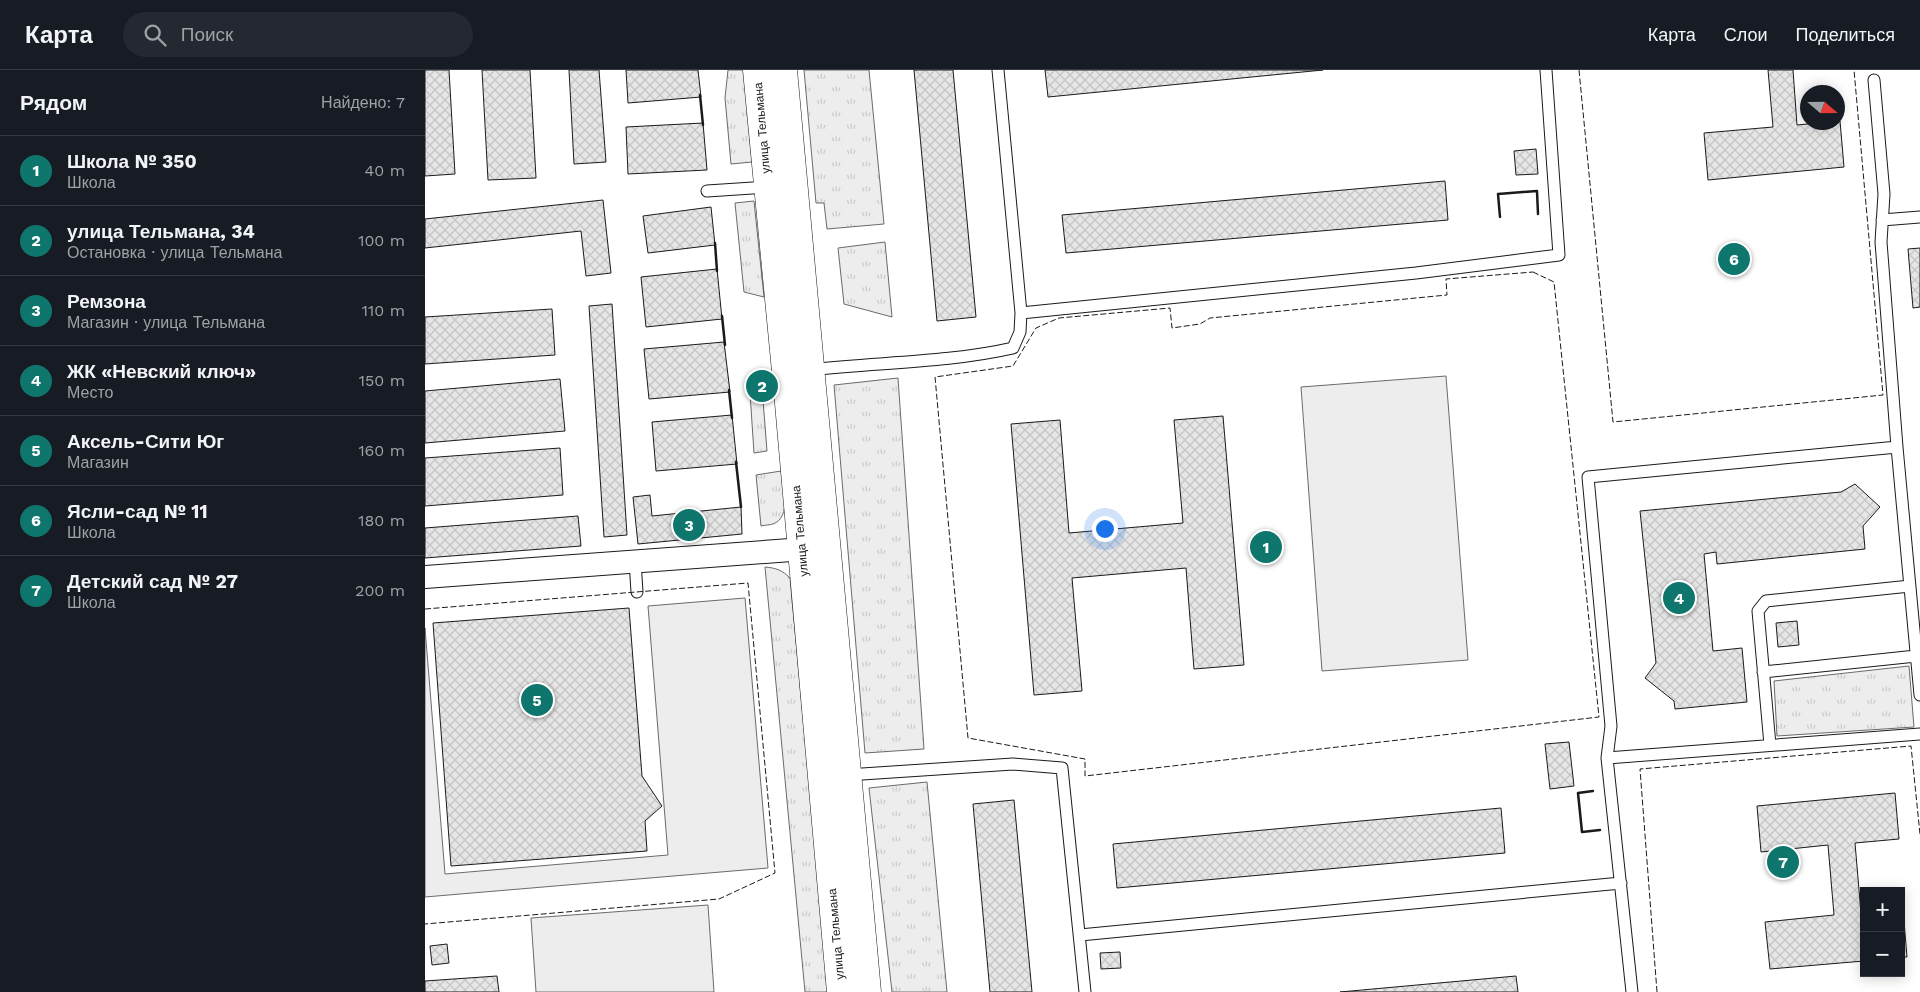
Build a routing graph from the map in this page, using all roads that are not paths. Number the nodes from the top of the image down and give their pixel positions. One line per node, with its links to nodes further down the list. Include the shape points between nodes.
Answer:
1 (757, 70): 6 (street, улица Тельмана)
2 (783, 70): 6 (street, улица Тельмана)
3 (999, 70): 10 (lane)
4 (1546, 70): 10 (lane, via 1559,256)
5 (1873, 80): 9 (lane, via 1884,194)
6 (781, 186): 7 (lane); 11 (street, улица Тельмана); 13 (street, улица Тельмана)
7 (707, 191)
8 (1920, 216): 9 (lane)
9 (1882, 220): 12 (lane)
10 (1021, 313): 11 (lane, via 1020,332 1013,348)
11 (810, 370): 13 (street, улица Тельмана)
12 (1897, 447): 16 (lane); 24 (lane, via 1588,477 1611,726)
13 (814, 548): 14 (street); 25 (street, улица Тельмана)
14 (635, 561): 15 (street); 17 (lane)
15 (425, 577)
16 (1910, 586): 18 (lane); 20 (lane, via 1766,601 1758,611)
17 (637, 592)
18 (1917, 618): 19 (lane)
19 (1916, 656): 20 (lane); 21 (lane)
20 (1763, 672): 23 (lane)
21 (1920, 695)
22 (1920, 734): 23 (lane)
23 (1770, 745): 24 (lane)
24 (1607, 758): 26 (lane)
25 (835, 777): 27 (lane, via 1013,764 1062,768); 28 (street, улица Тельмана); 29 (street, улица Тельмана)
26 (1621, 883): 27 (lane); 31 (lane)
27 (1080, 935): 30 (lane)
28 (841, 992)
29 (867, 992)
30 (1085, 992)
31 (1632, 992)

